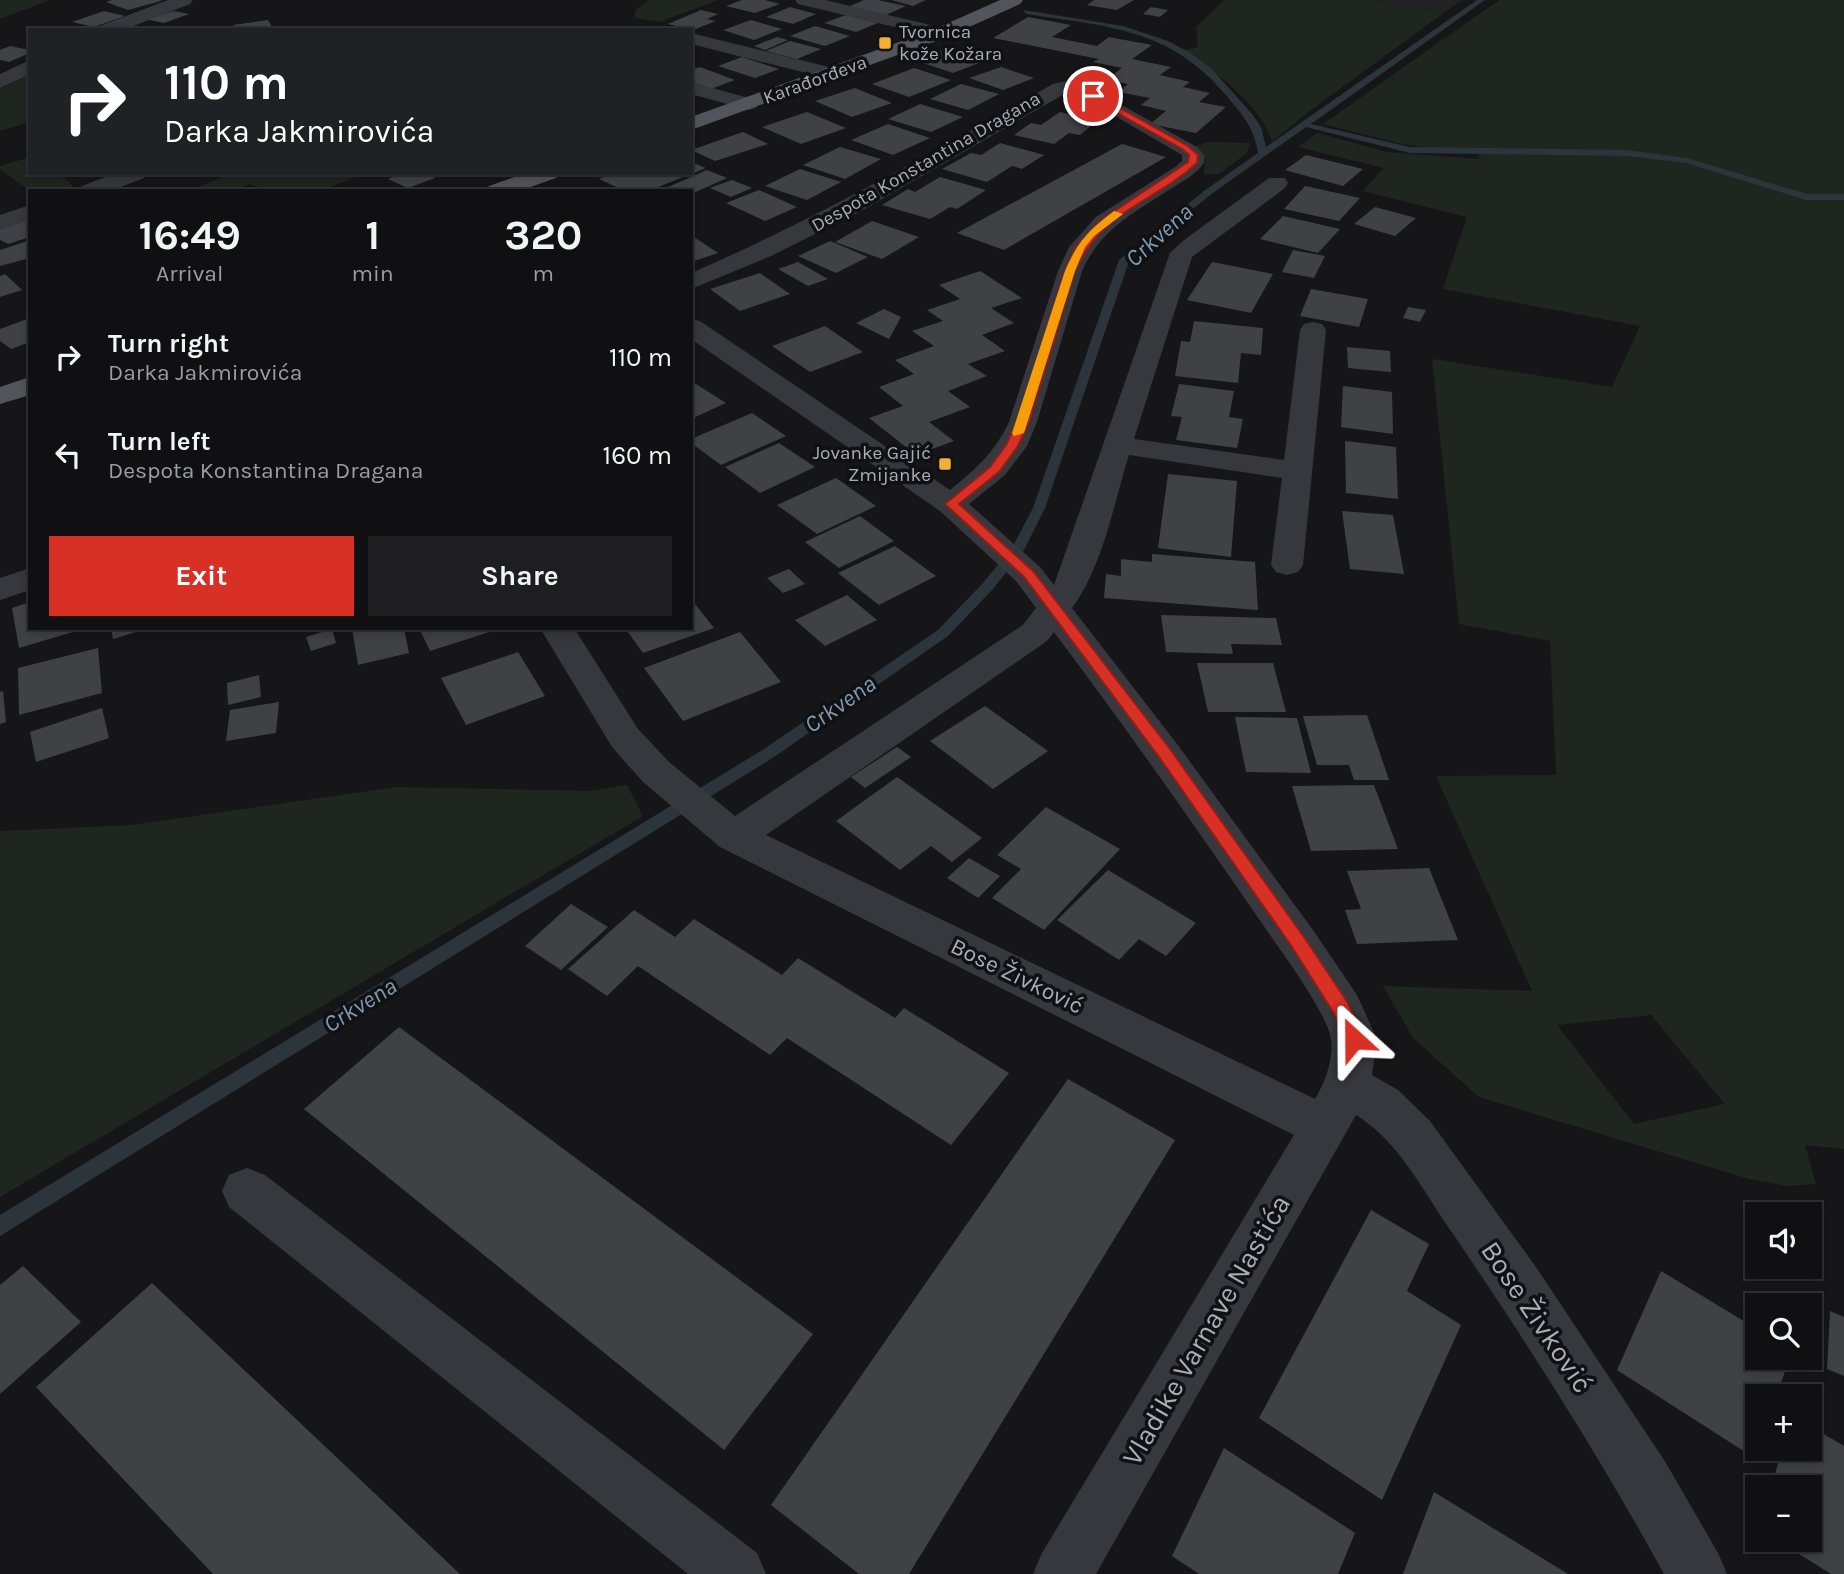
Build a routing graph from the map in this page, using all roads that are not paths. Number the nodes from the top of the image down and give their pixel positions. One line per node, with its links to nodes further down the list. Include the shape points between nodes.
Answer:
1 (184, 0): 4 (street)
2 (804, 0): 5 (street)
3 (1009, 1): 5 (main road, Karađorđeva)
4 (111, 28)
5 (941, 33): 8 (main road, Karađorđeva)
6 (693, 39): 8 (street)
7 (28, 67): 9 (street)
8 (834, 74): 11 (main road, Karađorđeva)
9 (0, 82)
10 (693, 89): 11 (street)
11 (749, 104): 12 (main road, Karađorđeva)
12 (693, 123)
13 (131, 175): 16 (street)
14 (542, 175): 17 (main road)
15 (1277, 183): 25 (street, via 1182,253)
16 (95, 189)
17 (504, 189)
18 (28, 213): 19 (street)
19 (0, 223)
20 (693, 281): 27 (street, Despota Konstantina Dragana, via 853,206 1060,88 1075,85 1185,147 1193,155 1193,163 1104,222 1081,247 1012,446 994,470)
21 (693, 328): 27 (street)
22 (1313, 330): 26 (street)
23 (28, 386): 24 (main road)
24 (0, 396)
25 (1118, 445): 26 (street); 31 (street, via 1077,570)
26 (1296, 471): 28 (street)
27 (951, 504): 31 (street, via 1028,574)
28 (1287, 565)
29 (28, 579): 30 (street)
30 (0, 590)
31 (1054, 609): 33 (street, via 1035,633); 34 (street, via 1164,753 1341,1008 1354,1039)
32 (558, 630): 33 (street, Bose Živković, via 625,738 656,772)
33 (722, 829): 34 (street, Bose Živković)
34 (1336, 1106): 37 (street, Vladike Varnave Nastića); 38 (street, Bose Živković, via 1381,1105 1413,1136 1526,1297 1646,1483)
35 (247, 1191): 36 (street)
36 (736, 1574)
37 (1063, 1574)
38 (1697, 1574)

